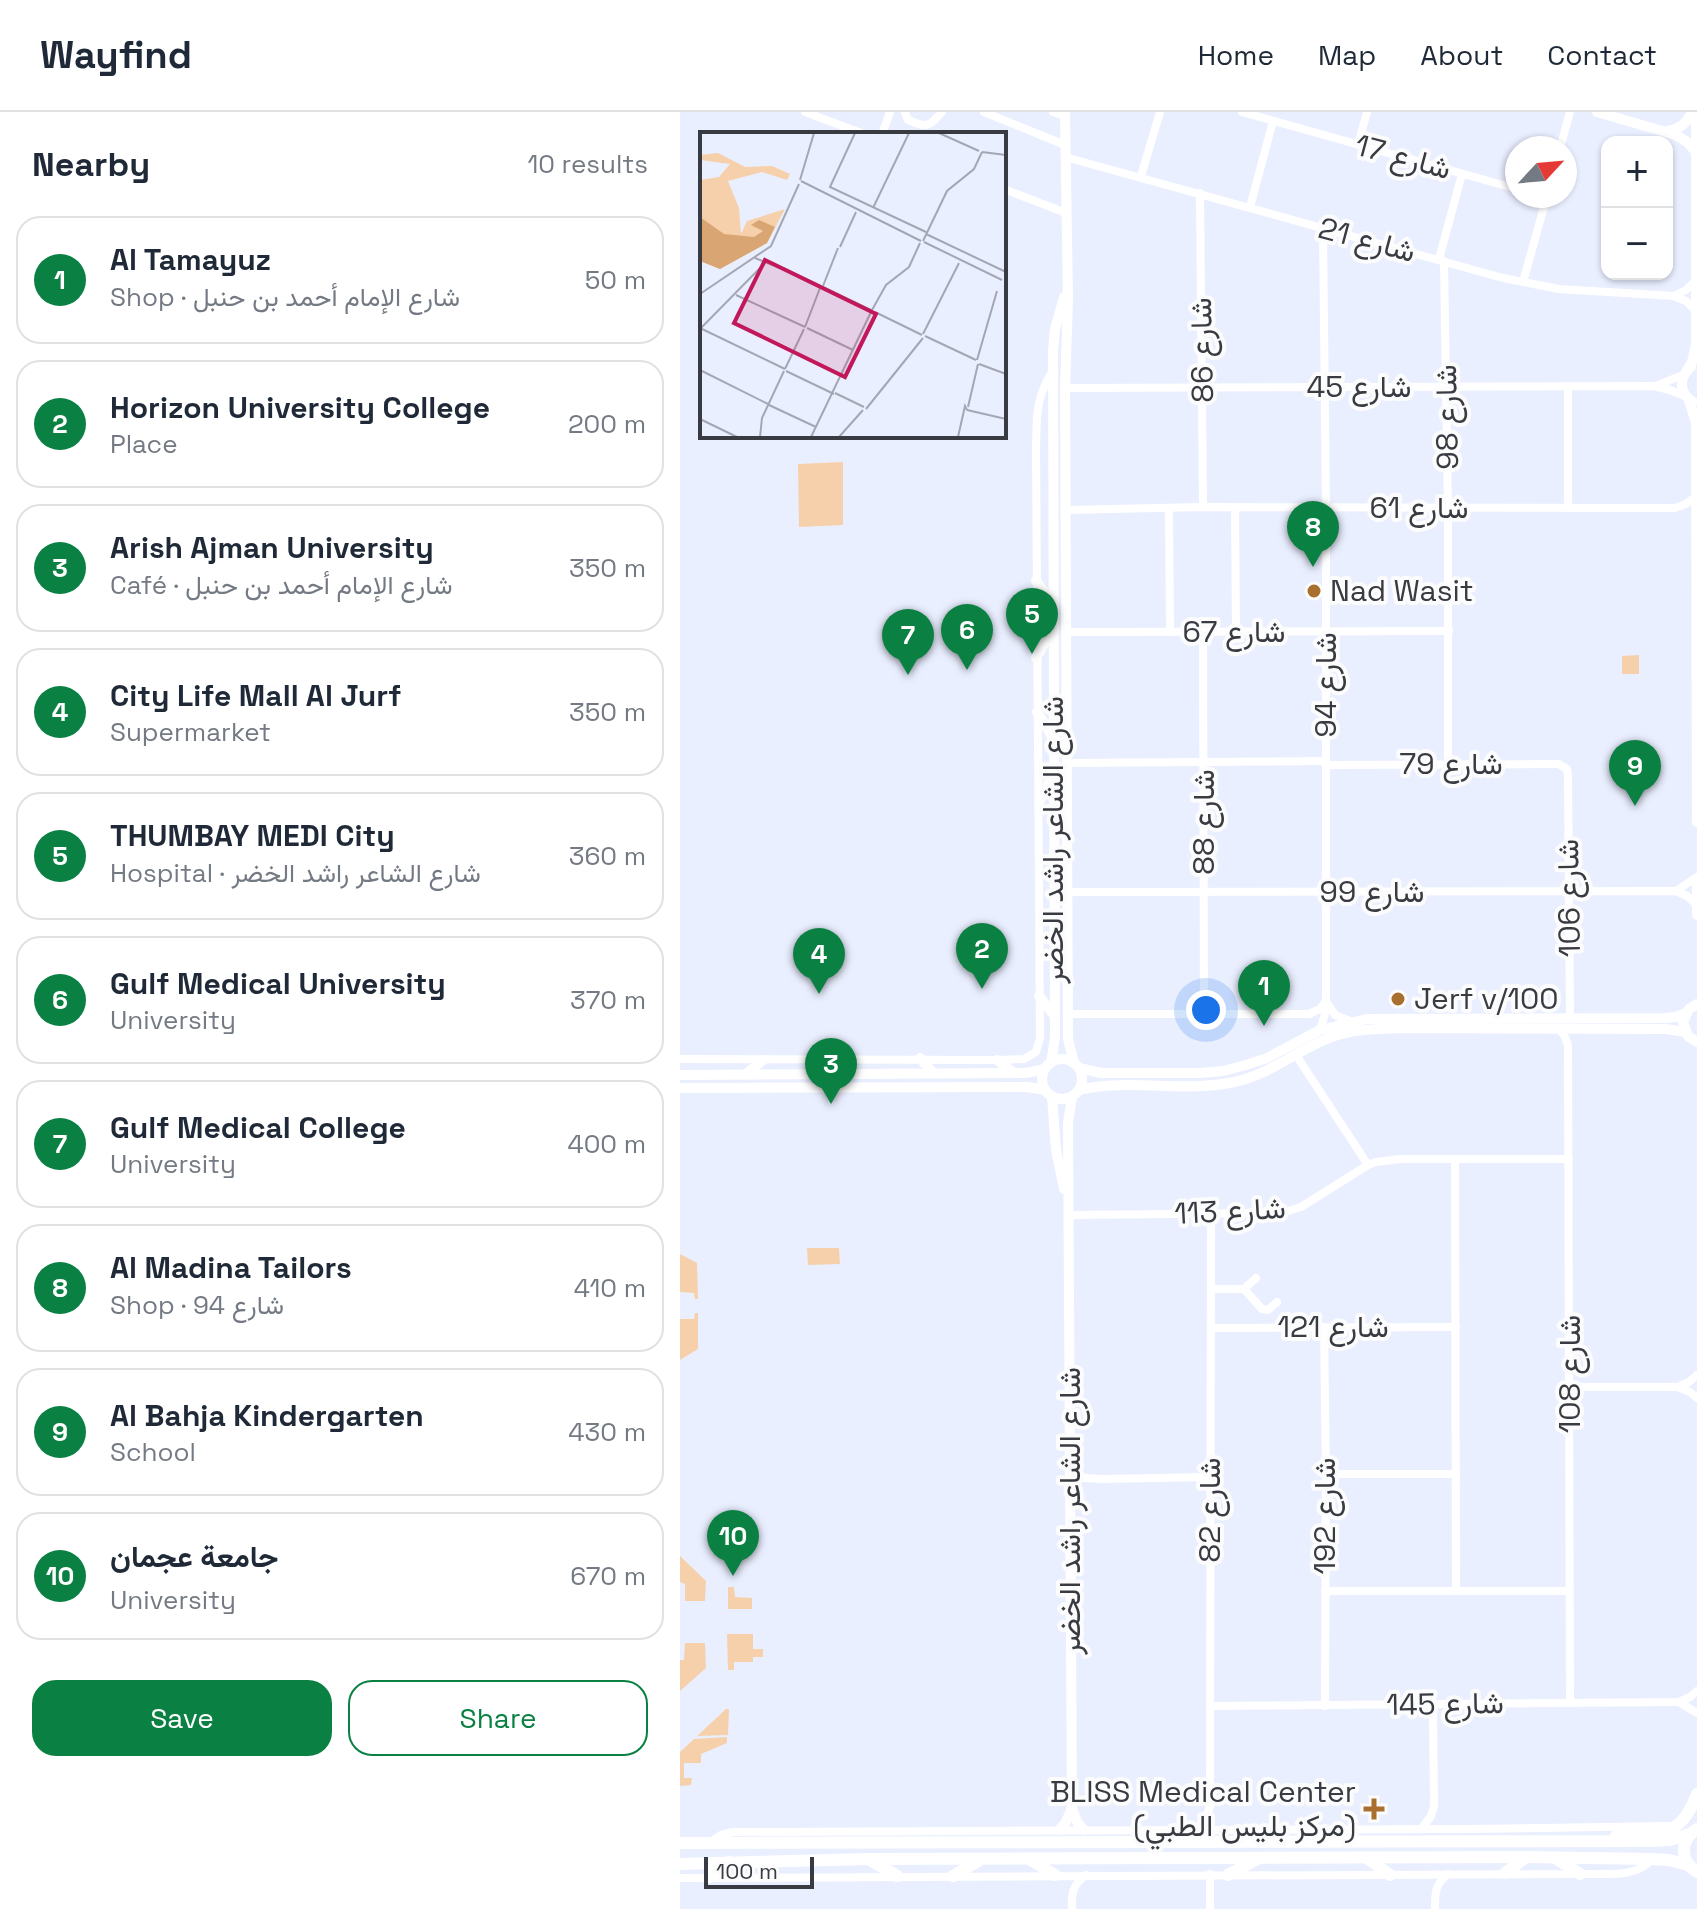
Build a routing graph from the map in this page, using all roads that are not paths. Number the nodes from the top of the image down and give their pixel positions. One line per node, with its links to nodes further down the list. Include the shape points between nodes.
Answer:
1 (805, 112): 16 (street)
2 (838, 112): 16 (street)
3 (890, 112): 19 (street)
4 (905, 112): 5 (street, via 908,120 924,126)
5 (942, 112)
6 (984, 112): 22 (street, شارع 21)
7 (1053, 112): 14 (street)
8 (1160, 112): 25 (street)
9 (1242, 112): 15 (street, شارع 17)
10 (1367, 112): 21 (street)
11 (1570, 112): 20 (street)
12 (1597, 112): 17 (street)
13 (1694, 112): 17 (street, via 1682,126); 23 (street)
14 (1065, 114): 22 (street, شارع الشاعر راشد الخضر)
15 (1273, 121): 21 (street, شارع 17); 29 (street)
16 (834, 123): 18 (street)
17 (1667, 131): 23 (street)
18 (859, 132)
19 (883, 132)
20 (1563, 136)
21 (1358, 145): 24 (street, شارع 17)
22 (1065, 151): 25 (street, شارع 21); 31 (street, شارع الشاعر راشد الخضر)
23 (1696, 152): 34 (street)
24 (1462, 174): 26 (street, شارع 17); 33 (street, شارع 98)
25 (1141, 176): 28 (street, شارع 21)
26 (1505, 186)
27 (1006, 190): 31 (street)
28 (1200, 193): 29 (street, شارع 21); 44 (street, شارع 86)
29 (1250, 207): 32 (street, شارع 21)
30 (1543, 208): 35 (street)
31 (1066, 213): 36 (street, شارع الشاعر راشد الخضر)
32 (1323, 228): 33 (street, شارع 21); 45 (street, شارع 94)
33 (1441, 260): 35 (street, شارع 21); 46 (street, شارع 98)
34 (1695, 281): 37 (street); 38 (street)
35 (1523, 282): 37 (street, شارع 21)
36 (1067, 284): 39 (street, شارع الشاعر راشد الخضر); 40 (street, شارع الشاعر راشد الخضر, via 1055,329)
37 (1673, 296): 38 (street, شارع 21)
38 (1696, 311): 41 (street, via 1696,345)
39 (1065, 363): 40 (street, via 1059,358); 47 (street, شارع الشاعر راشد الخضر)
40 (1053, 366): 59 (street, via 1037,407); 60 (street, شارع الشاعر راشد الخضر)
41 (1689, 370): 43 (street, شارع 45); 48 (street, via 1681,386)
42 (1568, 386): 43 (street, شارع 45); 46 (street, شارع 45); 53 (street)
43 (1653, 386): 48 (street, شارع 45)
44 (1202, 387): 45 (street, شارع 45); 47 (street, شارع 45); 50 (street, شارع 86)
45 (1324, 387): 46 (street, شارع 45); 55 (street, شارع 94)
46 (1446, 387): 56 (street, شارع 98)
47 (1065, 388): 57 (street, شارع الشاعر راشد الخضر)
48 (1690, 400): 49 (street, via 1696,423)
49 (1696, 496): 54 (street, شارع 61); 58 (street)
50 (1203, 507): 51 (street, شارع 61); 52 (street, شارع 61)
51 (1169, 508): 57 (street, شارع 61); 65 (street)
52 (1235, 508): 55 (street, شارع 61); 67 (street)
53 (1568, 508): 54 (street, شارع 61); 56 (street, شارع 61)
54 (1675, 508): 58 (street)
55 (1326, 509): 56 (street, شارع 61); 62 (street, شارع 94)
56 (1448, 509): 63 (street, شارع 98)
57 (1066, 510): 64 (street, شارع الشاعر راشد الخضر)
58 (1695, 523): 78 (street)
59 (1036, 581): 60 (street); 68 (street)
60 (1053, 603): 61 (street, شارع الشاعر راشد الخضر)
61 (1052, 630): 68 (street); 70 (street, شارع الشاعر راشد الخضر)
62 (1326, 631): 63 (street, شارع 67); 67 (street, شارع 67); 73 (street, شارع 94)
63 (1449, 631): 74 (street, شارع 98)
64 (1067, 632): 65 (street, شارع 67); 72 (street, شارع الشاعر راشد الخضر)
65 (1170, 632): 66 (street, شارع 67)
66 (1203, 632): 67 (street, شارع 67); 71 (street, شارع 88)
67 (1236, 632)
68 (1036, 658): 69 (street)
69 (1037, 712): 70 (street); 77 (street)
70 (1053, 738): 75 (street, شارع الشاعر راشد الخضر)
71 (1204, 762): 72 (street, شارع 79); 73 (street, شارع 79); 84 (street, شارع 88)
72 (1067, 763): 83 (street, شارع الشاعر راشد الخضر)
73 (1325, 763): 74 (street, شارع 79); 85 (street, شارع 94)
74 (1448, 765): 76 (street, شارع 79, via 1559,764)
75 (1053, 773): 77 (street); 95 (street, شارع الشاعر راشد الخضر)
76 (1568, 777): 81 (street, شارع 106)
77 (1039, 803): 89 (street)
78 (1697, 822)
79 (1697, 877): 82 (street)
80 (1697, 883): 86 (street)
81 (1569, 891): 82 (street, شارع 99); 85 (street, شارع 99); 96 (street, شارع 106)
82 (1676, 891): 86 (street)
83 (1068, 892): 84 (street, شارع 99); 93 (street, شارع الشاعر راشد الخضر)
84 (1203, 892): 85 (street, شارع 99); 92 (street, شارع 88)
85 (1326, 892): 90 (street, شارع 94)
86 (1697, 905): 87 (street)
87 (1697, 915)
88 (1697, 993): 91 (street)
89 (1039, 996): 95 (street); 107 (street, via 1036,1052 1024,1059)
90 (1326, 999): 94 (street); 97 (street, via 1335,1015); 98 (street, شارع 94)
91 (1692, 1007): 96 (street, via 1665,1018); 101 (street, via 1683,1022)
92 (1204, 1013): 93 (street); 94 (street)
93 (1068, 1014): 110 (street, شارع الشاعر راشد الخضر)
94 (1309, 1014): 98 (street)
95 (1054, 1015): 109 (street, شارع الشاعر راشد الخضر)
96 (1570, 1018): 97 (street)
97 (1350, 1021): 98 (street)
98 (1322, 1026): 110 (street, via 1267,1058 1223,1071 1101,1073)
99 (1558, 1028): 100 (street); 102 (street, شارع 108); 104 (street, via 1359,1030)
100 (1579, 1028): 101 (street, via 1666,1029); 102 (street)
101 (1691, 1037): 103 (street)
102 (1568, 1045): 118 (street, شارع 108)
103 (1697, 1051)
104 (1296, 1055): 117 (street, via 1250,1078 1221,1085 1099,1086); 120 (street)
105 (920, 1058): 106 (street); 107 (street); 111 (street)
106 (763, 1060): 108 (street); 113 (street)
107 (997, 1060): 112 (street)
108 (680, 1061): 114 (street)
109 (1048, 1066): 110 (street, via 1060,1059); 112 (street); 116 (street, via 1042,1079)
110 (1076, 1066): 117 (street, via 1082,1083)
111 (933, 1073): 112 (street); 113 (street)
112 (1015, 1073)
113 (746, 1074): 114 (street)
114 (684, 1075)
115 (680, 1088): 116 (street, via 1027,1087)
116 (1049, 1093): 117 (street, via 1062,1099); 122 (street, شارع الشاعر راشد الخضر)
117 (1076, 1093): 122 (street, شارع الشاعر راشد الخضر, via 1068,1123)
118 (1569, 1159): 119 (street, شارع 113); 131 (street, شارع 108)
119 (1455, 1160): 120 (street, شارع 113, via 1400,1159); 128 (street)
120 (1368, 1165): 121 (street, شارع 113, via 1291,1210)
121 (1211, 1214): 122 (street, شارع 113); 124 (street, شارع 82)
122 (1070, 1215): 136 (street, شارع الشاعر راشد الخضر)
123 (1256, 1278): 125 (street)
124 (1211, 1289): 125 (street); 129 (street, شارع 82)
125 (1244, 1289): 126 (street, via 1262,1309)
126 (1277, 1302)
127 (1324, 1327): 128 (street, شارع 121); 129 (street, شارع 121); 134 (street, شارع 192)
128 (1456, 1327): 135 (street)
129 (1211, 1328): 137 (street, شارع 82)
130 (1697, 1375): 132 (street)
131 (1570, 1387): 132 (street); 140 (street, شارع 108)
132 (1677, 1387): 133 (street)
133 (1697, 1398)
134 (1326, 1474): 135 (street); 138 (street, شارع 192)
135 (1456, 1474): 139 (street)
136 (1070, 1480): 137 (street); 151 (street, شارع الشاعر راشد الخضر)
137 (1210, 1480): 145 (street, شارع 82)
138 (1325, 1591): 139 (street); 146 (street, شارع 192)
139 (1456, 1591): 140 (street)
140 (1569, 1591): 143 (street, شارع 108)
141 (1697, 1691): 142 (street)
142 (1679, 1702): 143 (street, شارع 145); 147 (street)
143 (1570, 1703): 144 (street, شارع 145)
144 (1433, 1705): 146 (street, شارع 145); 149 (street)
145 (1210, 1706): 146 (street, شارع 145); 150 (street, شارع 82)
146 (1325, 1706)
147 (1697, 1713)
148 (1697, 1794): 152 (main road)
149 (1434, 1806): 153 (street); 157 (street)
150 (1210, 1807): 154 (street); 155 (street)
151 (1072, 1808): 160 (street); 161 (street, شارع الشاعر راشد الخضر)
152 (1677, 1826): 158 (street); 165 (main road)
153 (1422, 1828): 156 (street); 157 (street)
154 (1196, 1829): 155 (street); 162 (street)
155 (1224, 1829): 156 (street)
156 (1380, 1829): 164 (main road)
157 (1446, 1829): 158 (street)
158 (1468, 1829): 163 (main road)
159 (1695, 1829): 165 (main road, via 1661,1841); 178 (main road, via 1683,1849)
160 (1059, 1830): 161 (street); 167 (street, via 733,1832)
161 (1084, 1830): 162 (street)
162 (1126, 1836): 164 (main road); 167 (main road)
163 (1482, 1840): 164 (main road); 165 (main road)
164 (1372, 1841)
165 (1607, 1841)
166 (680, 1843): 167 (main road)
167 (709, 1843)
168 (1526, 1857): 170 (main road); 171 (main road); 180 (main road)
169 (1259, 1858): 170 (main road); 175 (main road); 185 (main road)
170 (1367, 1858): 186 (main road)
171 (1555, 1858): 173 (main road); 183 (main road)
172 (869, 1859): 174 (main road); 176 (main road); 187 (main road)
173 (1652, 1859): 178 (main road); 183 (street, via 1637,1871)
174 (980, 1860): 175 (main road); 188 (main road)
175 (1031, 1860): 189 (main road)
176 (729, 1862): 177 (main road); 190 (main road)
177 (680, 1864)
178 (1694, 1872)
179 (1449, 1873): 180 (street); 182 (street); 192 (street)
180 (1505, 1873): 183 (street)
181 (1210, 1874): 184 (street); 185 (street); 195 (street)
182 (1419, 1874): 186 (street); 192 (street)
183 (1580, 1874)
184 (1086, 1875): 189 (street); 193 (street)
185 (1228, 1875): 186 (street)
186 (1390, 1875)
187 (897, 1876): 188 (street); 190 (street)
188 (953, 1876): 189 (street)
189 (1057, 1876): 193 (street)
190 (709, 1877): 191 (street)
191 (680, 1878)
192 (1435, 1891): 196 (street)
193 (1071, 1894): 194 (street)
194 (1072, 1909)
195 (1210, 1909)
196 (1435, 1909)

